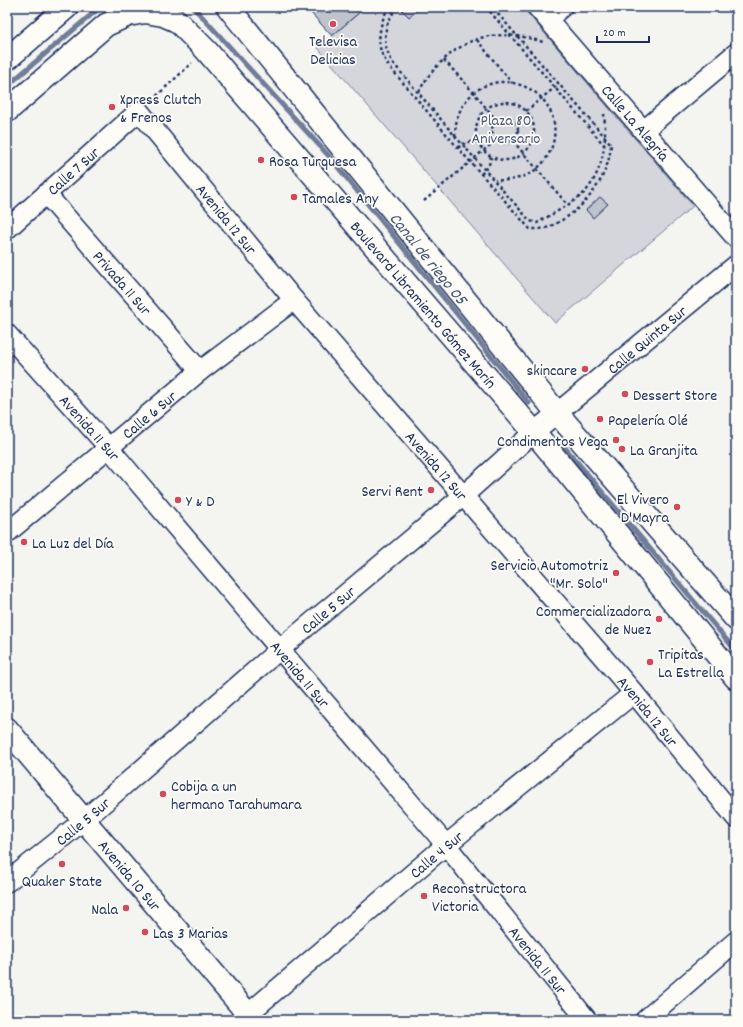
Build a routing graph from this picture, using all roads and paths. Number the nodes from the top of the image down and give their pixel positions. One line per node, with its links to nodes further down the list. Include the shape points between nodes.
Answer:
1 (67, 7): 15 (main road)
2 (228, 7): 56 (main road, Boulevard Libramiento Gómez Morín)
3 (389, 7): 37 (path, via 380,31 382,54 388,65)
4 (397, 7): 20 (path, via 388,21 384,43 393,63)
5 (486, 7): 9 (path)
6 (492, 7): 10 (path)
7 (562, 7): 8 (street)
8 (542, 13): 29 (street, Calle La Alegría)
9 (511, 35): 10 (path); 11 (path); 19 (path)
10 (518, 36): 12 (path); 18 (path)
11 (476, 40): 16 (path); 17 (path)
12 (549, 44)
13 (206, 50): 25 (main road, Boulevard Libramiento Gómez Morín, via 177,21 145,12 128,15 106,25); 26 (path); 57 (main road, Boulevard Libramiento Gómez Morín)
14 (736, 53): 29 (street)
15 (7, 59)
16 (444, 60): 20 (path, via 423,83); 21 (path)
17 (512, 82): 21 (path, via 488,85); 22 (path, via 533,91)
18 (559, 84): 19 (path); 31 (path)
19 (554, 87): 22 (path); 36 (path)
20 (419, 92): 30 (path)
21 (474, 93): 23 (path); 30 (path, via 457,117)
22 (541, 98): 27 (path); 43 (path, via 554,121 554,135 552,148 546,160)
23 (487, 108): 27 (path, via 498,103 511,103); 28 (path); 32 (path, via 477,123)
24 (603, 108): 31 (path)
25 (7, 111)
26 (139, 111): 47 (street, Calle 7 Sur); 53 (street, Avenida 12 Sur)
27 (526, 111): 39 (path, via 534,133 530,146)
28 (496, 120): 33 (path, via 491,132); 34 (path, via 508,117 515,121 518,125 518,134)
29 (643, 131): 51 (street, Calle La Alegría)
30 (455, 136): 35 (path)
31 (605, 138): 36 (path); 45 (path, via 611,144 610,154 597,187 588,200 544,228 530,229)
32 (477, 140): 35 (path); 38 (path)
33 (496, 140): 34 (path, via 504,143); 38 (path)
34 (513, 141): 39 (path)
35 (462, 144): 37 (path); 41 (path)
36 (604, 146): 49 (path, via 598,169 586,191)
37 (458, 148): 42 (path)
38 (483, 150): 40 (path); 41 (path)
39 (524, 153): 40 (path, via 508,160); 43 (path)
40 (491, 157): 44 (path)
41 (475, 158): 42 (path); 44 (path)
42 (470, 162): 45 (path); 48 (path)
43 (537, 169): 46 (path, via 517,180); 49 (path)
44 (486, 170): 45 (path); 46 (path)
45 (481, 174)
46 (495, 180): 49 (path, via 530,221 537,223)
47 (46, 194): 50 (street, Calle 7 Sur); 55 (street, Privada 11 Sur)
48 (424, 201)
49 (567, 204)
50 (7, 229)
51 (736, 238)
52 (736, 265): 56 (street, Calle Quinta Sur)
53 (294, 300): 55 (street, Calle 6 Sur); 59 (street, Avenida 12 Sur)
54 (7, 334): 58 (street, Avenida 11 Sur)
55 (200, 371): 58 (street, Calle 6 Sur)
56 (557, 413): 57 (street, Calle 5 Sur); 61 (main road, Boulevard Libramiento Gómez Morín)
57 (534, 432): 59 (street, Calle 5 Sur); 63 (main road, Boulevard Libramiento Gómez Morín)
58 (109, 448): 60 (street, Calle 6 Sur); 62 (street, Avenida 11 Sur)
59 (463, 496): 62 (street, Calle 5 Sur); 64 (street, Avenida 12 Sur)
60 (7, 533)
61 (736, 619)
62 (280, 649): 67 (street, Calle 5 Sur); 68 (street, Avenida 11 Sur)
63 (736, 678)
64 (634, 693): 66 (street, Avenida 12 Sur); 68 (street, Calle 4 Sur)
65 (7, 729): 67 (main road, Avenida 10 Sur)
66 (736, 818)
67 (84, 820): 69 (street, Calle 5 Sur); 71 (main road, Avenida 10 Sur)
68 (446, 845): 71 (street, Calle 4 Sur); 72 (street, Avenida 11 Sur)
69 (7, 882)
70 (736, 941): 73 (street)
71 (247, 1018)
72 (587, 1020)
73 (645, 1020)

